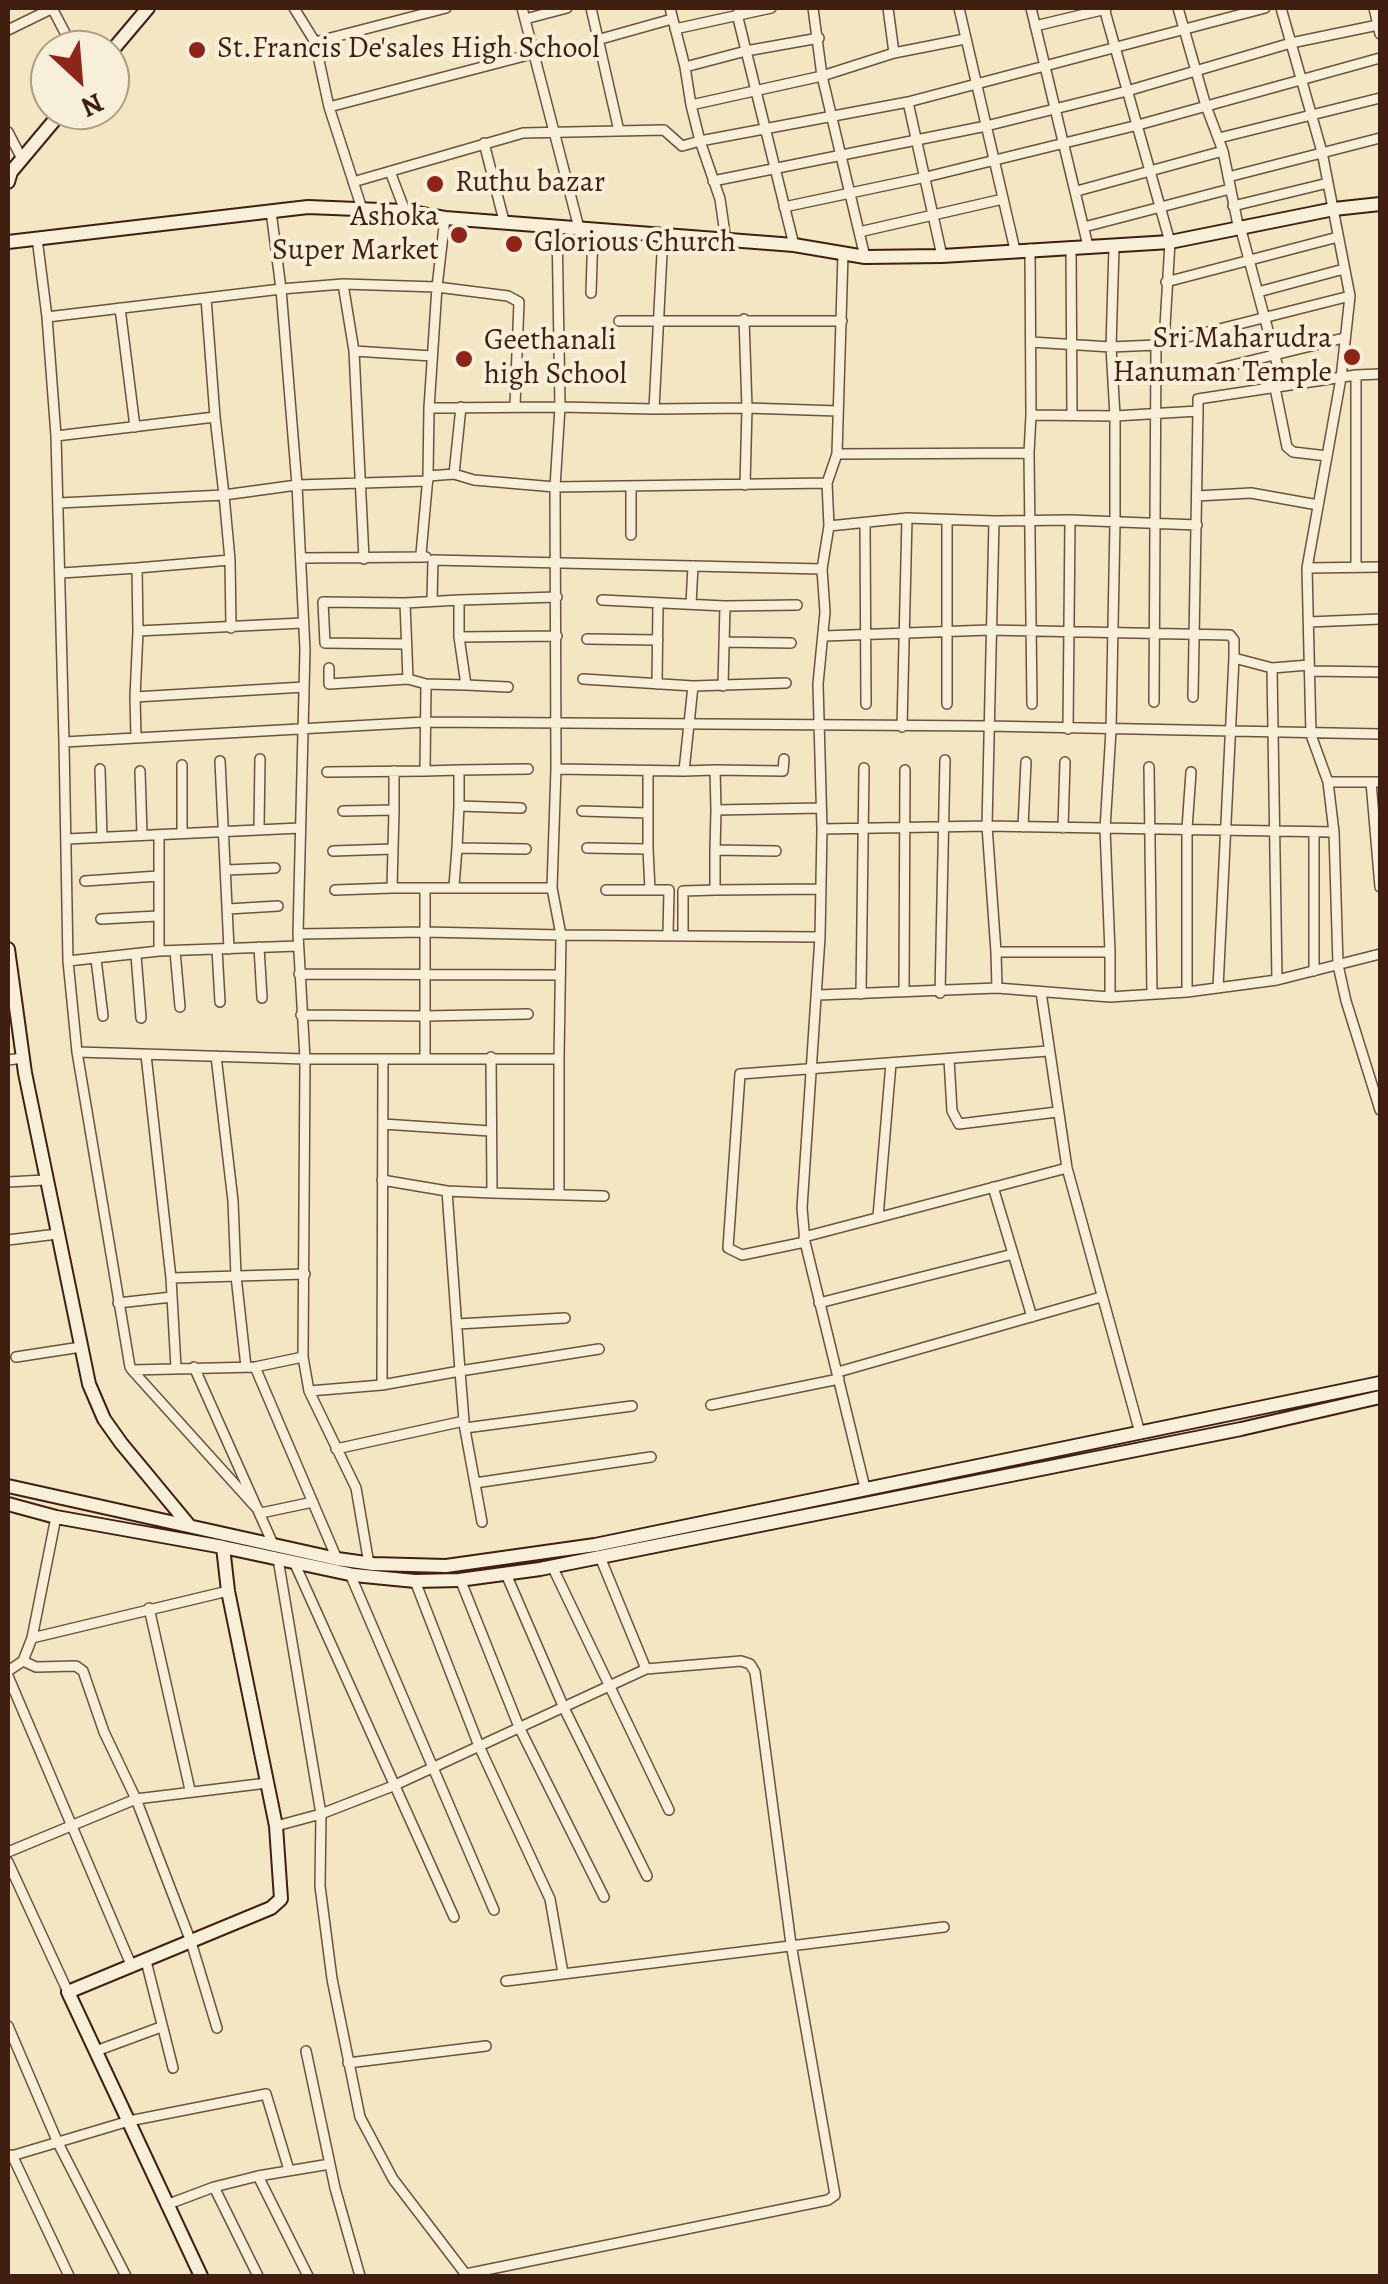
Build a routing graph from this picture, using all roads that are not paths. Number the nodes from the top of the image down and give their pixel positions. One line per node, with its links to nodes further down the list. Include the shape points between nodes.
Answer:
1 (53, 8): 24 (street)
2 (148, 8): 18 (street)
3 (294, 8): 29 (street)
4 (446, 8): 29 (street)
5 (522, 8): 21 (street)
6 (566, 8): 21 (street)
7 (591, 8): 28 (street)
8 (771, 8): 19 (street)
9 (813, 8): 26 (street)
10 (888, 8): 34 (street)
11 (959, 8): 27 (street)
12 (1031, 8): 22 (street)
13 (1106, 8): 22 (street); 31 (street)
14 (1178, 8): 23 (street)
15 (1265, 8): 23 (street)
16 (1281, 8): 30 (street)
17 (1374, 8): 25 (street)
18 (135, 14)
19 (737, 14): 20 (street); 32 (street)
20 (672, 19): 28 (street); 36 (street)
21 (526, 20): 33 (street)
22 (1035, 26): 37 (street)
23 (1184, 28): 31 (street); 38 (street)
24 (8, 30)
25 (1379, 30): 30 (street)
26 (819, 38): 32 (street); 39 (street)
27 (965, 38): 34 (street); 41 (street)
28 (597, 40): 57 (street)
29 (316, 42): 48 (street)
30 (1291, 44): 38 (street); 40 (street)
31 (1115, 49): 37 (street); 43 (street)
32 (746, 51): 36 (street); 42 (street)
33 (536, 53): 48 (street); 56 (street)
34 (894, 54): 39 (street)
35 (1380, 58): 40 (street)
36 (686, 67): 46 (street)
37 (1046, 68): 41 (street); 49 (street)
38 (1197, 71): 43 (street); 47 (street)
39 (822, 76): 42 (street); 51 (street)
40 (1302, 79): 47 (street); 50 (street)
41 (976, 85): 45 (street); 53 (street)
42 (755, 90): 46 (street); 54 (street)
43 (1127, 91): 49 (street); 52 (street)
44 (1380, 98): 50 (street)
45 (908, 102): 51 (street); 62 (street)
46 (691, 105): 61 (street)
47 (1206, 106): 52 (street); 59 (street)
48 (330, 107): 76 (street)
49 (1054, 109): 53 (street); 64 (street)
50 (1312, 117): 59 (street); 66 (street)
51 (833, 118): 54 (street); 67 (street)
52 (1138, 125): 64 (street); 71 (street)
53 (986, 126): 62 (street); 69 (street)
54 (764, 129): 61 (street); 70 (street)
55 (46, 130): 68 (street)
56 (556, 131): 57 (street); 63 (street); 96 (street)
57 (619, 131): 61 (street, via 664,130 682,146)
58 (8, 132): 68 (street)
59 (1219, 138): 65 (street)
60 (1380, 138): 66 (street)
61 (700, 141): 77 (street)
62 (916, 141): 67 (street); 74 (street)
63 (484, 143): 72 (street); 93 (street)
64 (1062, 143): 69 (street); 80 (street)
65 (1223, 151): 71 (street); 73 (street)
66 (1322, 152): 73 (street); 78 (street)
67 (839, 156): 70 (street); 81 (street)
68 (22, 159): 75 (street)
69 (994, 160): 74 (street); 82 (street)
70 (776, 168): 77 (street); 86 (street)
71 (1152, 172): 80 (street); 84 (street)
72 (391, 174): 76 (street); 89 (street)
73 (1228, 176): 79 (street)
74 (926, 177): 81 (street); 91 (street)
75 (8, 182)
76 (353, 182): 90 (street)
77 (713, 182): 102 (street)
78 (1328, 183): 85 (street); 87 (street)
79 (1230, 190): 84 (street); 85 (street)
80 (1076, 192): 95 (street)
81 (848, 193): 86 (street); 98 (street)
82 (1003, 199): 91 (street); 109 (street)
83 (1380, 204): 87 (street)
84 (1162, 206): 95 (street); 104 (street)
85 (1233, 206): 97 (street)
86 (784, 208): 105 (street)
87 (1334, 209): 97 (street); 101 (street)
88 (271, 211): 90 (street); 100 (street); 118 (street)
89 (405, 211): 90 (street); 92 (street)
90 (363, 212)
91 (934, 215): 98 (street); 111 (street)
92 (445, 218): 93 (street); 117 (street)
93 (504, 221): 94 (street)
94 (557, 226): 96 (street); 145 (street)
95 (1084, 227): 106 (street)
96 (586, 228): 99 (street); 120 (street)
97 (1240, 230): 104 (street); 113 (street)
98 (859, 232): 112 (street)
99 (662, 234): 102 (street); 129 (street)
100 (37, 238): 103 (street); 124 (street)
101 (1338, 238): 113 (street); 114 (street)
102 (726, 241): 105 (street)
103 (8, 242)
104 (1170, 242): 108 (street); 115 (street)
105 (794, 245): 110 (street)
106 (1088, 246): 107 (street); 108 (street)
107 (1071, 247): 109 (street); 133 (street)
108 (1114, 247): 134 (street)
109 (1023, 250): 111 (street); 131 (street)
110 (843, 254): 112 (street); 128 (street)
111 (942, 256): 112 (street)
112 (865, 257)
113 (1248, 260): 115 (street); 119 (street)
114 (1344, 270): 119 (street); 121 (street)
115 (1166, 282): 132 (street)
116 (343, 284): 117 (street); 118 (street); 135 (street)
117 (437, 287): 137 (street); 143 (street, via 518,300)
118 (280, 288): 122 (street); 165 (street)
119 (1258, 292): 126 (street)
120 (591, 294)
121 (1350, 296): 126 (street); 130 (street)
122 (206, 298): 123 (street); 155 (street)
123 (120, 308): 124 (street); 156 (street)
124 (47, 316): 157 (street)
125 (744, 318): 128 (street); 129 (street); 147 (street)
126 (1265, 318): 132 (street); 136 (street)
127 (619, 320): 129 (street)
128 (842, 321): 150 (street)
129 (658, 322): 148 (street)
130 (1344, 338): 136 (street); 141 (street)
131 (1031, 342): 133 (street); 152 (street)
132 (1160, 344): 134 (street); 151 (street)
133 (1072, 345): 134 (street); 153 (street)
134 (1111, 347): 154 (street)
135 (354, 351): 137 (street); 163 (street)
136 (1275, 355): 138 (street); 142 (street)
137 (432, 356): 146 (street)
138 (1200, 374)
139 (1380, 374): 140 (street)
140 (1356, 375): 141 (street); 191 (street)
141 (1341, 378): 142 (street); 160 (street)
142 (1279, 387): 149 (street, via 1198,399); 160 (street, via 1287,447)
143 (515, 405): 144 (street); 145 (street)
144 (461, 407): 146 (street); 161 (street)
145 (560, 407): 148 (street); 167 (street)
146 (428, 408): 162 (street)
147 (747, 408): 148 (street); 150 (street); 166 (street)
148 (654, 409)
149 (1198, 411): 151 (street); 170 (street)
150 (838, 412): 159 (street)
151 (1158, 414): 154 (street); 180 (street)
152 (1032, 415): 153 (street); 158 (street)
153 (1072, 415): 154 (street)
154 (1115, 416): 179 (street)
155 (215, 417): 156 (street); 169 (street)
156 (135, 426): 157 (street)
157 (56, 436): 171 (street)
158 (1029, 453): 159 (street); 177 (street)
159 (837, 454): 164 (street)
160 (1327, 456): 172 (street)
161 (454, 474): 162 (street); 167 (street)
162 (428, 479): 163 (street); 184 (street)
163 (363, 481): 165 (street); 186 (street)
164 (827, 483): 166 (street); 182 (street)
165 (297, 485): 169 (street); 185 (street)
166 (746, 486): 168 (street)
167 (555, 487): 168 (street); 189 (street)
168 (631, 488): 183 (street)
169 (224, 494): 171 (street); 187 (street)
170 (1197, 496): 172 (street, via 1251,493); 181 (street)
171 (59, 503): 196 (street)
172 (1318, 505): 194 (street)
173 (907, 518): 174 (street); 178 (street); 214 (street)
174 (948, 520): 176 (street); 212 (street)
175 (1070, 520): 177 (street); 179 (street); 215 (street)
176 (994, 522): 177 (street); 210 (street)
177 (1031, 522): 213 (street)
178 (865, 523): 182 (street); 218 (street)
179 (1114, 523): 180 (street); 216 (street)
180 (1156, 523): 181 (street); 217 (street)
181 (1197, 525): 219 (street)
182 (828, 526): 195 (street)
183 (630, 536)
184 (422, 554): 186 (street); 188 (street)
185 (302, 558): 186 (street); 208 (street)
186 (364, 558)
187 (230, 560): 193 (street); 209 (street)
188 (433, 560): 189 (street); 200 (street)
189 (558, 562): 190 (street); 197 (street)
190 (693, 566): 195 (street); 203 (street)
191 (1356, 567): 192 (street); 194 (street)
192 (1380, 567)
193 (137, 568): 196 (street); 211 (street)
194 (1307, 568): 207 (street)
195 (822, 569): 221 (street)
196 (62, 572): 263 (street)
197 (556, 598): 198 (street); 220 (street)
198 (459, 600): 200 (street); 222 (street)
199 (602, 600): 202 (street)
200 (432, 602): 201 (street)
201 (406, 603): 227 (street); 227 (street, via 324,602 325,642)
202 (658, 603): 203 (street); 224 (street)
203 (691, 604): 205 (street)
204 (798, 605): 205 (street)
205 (725, 606): 225 (street)
206 (1380, 620): 207 (street)
207 (1308, 622): 231 (street)
208 (302, 623): 209 (street); 241 (street)
209 (231, 628): 211 (street)
210 (990, 630): 212 (street); 213 (street); 253 (street)
211 (138, 631): 244 (street)
212 (947, 631): 214 (street); 247 (street)
213 (1032, 631): 215 (street); 248 (street)
214 (906, 632): 218 (street); 254 (street)
215 (1070, 632): 216 (street); 255 (street)
216 (1112, 633): 217 (street); 257 (street)
217 (1155, 633): 219 (street); 245 (street)
218 (866, 634): 221 (street); 246 (street)
219 (1195, 635): 228 (street, via 1233,636); 243 (street)
220 (557, 636): 222 (street); 250 (street)
221 (824, 636): 251 (street)
222 (459, 638): 238 (street)
223 (587, 639): 224 (street)
224 (658, 640): 237 (street)
225 (724, 642): 226 (street); 240 (street)
226 (791, 642)
227 (406, 644): 233 (street)
228 (1234, 658): 230 (street); 259 (street)
229 (329, 668): 233 (street, via 329,684)
230 (1272, 668): 231 (street); 258 (street)
231 (1309, 668): 232 (street); 261 (street)
232 (1380, 672)
233 (408, 680): 236 (street)
234 (583, 680): 237 (street)
235 (786, 683): 240 (street)
236 (426, 684): 238 (street); 249 (street)
237 (657, 684): 239 (street)
238 (466, 685): 242 (street)
239 (693, 686): 240 (street); 252 (street)
240 (723, 686)
241 (304, 687): 244 (street); 256 (street)
242 (508, 687)
243 (1193, 697)
244 (135, 698): 262 (street)
245 (1154, 702)
246 (866, 704)
247 (947, 704)
248 (1032, 704)
249 (425, 722): 250 (street); 256 (street); 281 (street)
250 (558, 724): 252 (street); 272 (street)
251 (818, 725): 252 (street); 254 (street); 290 (street)
252 (689, 726): 283 (street)
253 (988, 726): 254 (street); 255 (street); 298 (street)
254 (902, 727)
255 (1068, 728): 257 (street)
256 (303, 729): 262 (street); 302 (street)
257 (1111, 730): 259 (street); 306 (street)
258 (1276, 732): 259 (street); 261 (street); 310 (street)
259 (1230, 733): 308 (street)
260 (1380, 734): 261 (street)
261 (1310, 735): 286 (street)
262 (136, 737): 263 (street)
263 (64, 742): 317 (street)
264 (260, 759): 301 (street)
265 (784, 759): 277 (street, via 783,771)
266 (945, 760): 299 (street)
267 (220, 761): 309 (street)
268 (1026, 762): 300 (street)
269 (1065, 762): 304 (street)
270 (182, 764): 312 (street)
271 (1148, 767): 305 (street)
272 (556, 768): 282 (street); 334 (street)
273 (864, 768): 296 (street)
274 (100, 769): 316 (street)
275 (528, 769): 276 (street)
276 (459, 770): 281 (street); 288 (street)
277 (715, 770): 283 (street); 293 (street)
278 (905, 770): 297 (street)
279 (140, 771): 315 (street)
280 (394, 771): 281 (street); 284 (street); 292 (street)
281 (425, 771)
282 (648, 771): 283 (street); 295 (street)
283 (684, 771)
284 (326, 772)
285 (1191, 772): 307 (street)
286 (1328, 782): 287 (street); 311 (street)
287 (1376, 782): 331 (street)
288 (459, 806): 289 (street); 319 (street)
289 (521, 808)
290 (820, 808): 293 (street); 303 (street)
291 (342, 810): 292 (street)
292 (394, 810): 318 (street)
293 (716, 810): 323 (street)
294 (582, 811): 295 (street)
295 (648, 812): 322 (street)
296 (864, 826): 297 (street); 303 (street); 376 (street)
297 (904, 826): 299 (street); 372 (street)
298 (987, 826): 299 (street); 300 (street); 357 (street)
299 (944, 827): 375 (street)
300 (1023, 827): 304 (street)
301 (260, 828): 302 (street); 309 (street)
302 (300, 828): 345 (street)
303 (822, 828): 339 (street)
304 (1063, 828): 306 (street)
305 (1148, 828): 306 (street); 307 (street); 377 (street)
306 (1105, 829): 358 (street)
307 (1187, 829): 308 (street); 374 (street)
308 (1227, 829): 310 (street); 371 (street)
309 (224, 830): 312 (street); 327 (street)
310 (1276, 832): 314 (street); 369 (street)
311 (1334, 832): 314 (street); 364 (street)
312 (182, 833): 313 (street)
313 (159, 834): 315 (street); 328 (street)
314 (1314, 834): 365 (street)
315 (142, 835): 316 (street)
316 (102, 837): 317 (street)
317 (67, 839): 363 (street)
318 (393, 848): 324 (street); 332 (street)
319 (457, 848): 321 (street); 330 (street)
320 (588, 848): 322 (street)
321 (526, 849)
322 (648, 849): 337 (street)
323 (715, 850): 325 (street); 338 (street)
324 (333, 851)
325 (776, 851)
326 (274, 868): 327 (street)
327 (226, 870): 341 (street)
328 (158, 876): 329 (street); 342 (street)
329 (85, 880)
330 (454, 886): 333 (street); 334 (street)
331 (1380, 887)
332 (392, 888): 333 (street); 335 (street)
333 (426, 888): 344 (street)
334 (552, 888): 346 (street)
335 (336, 890)
336 (606, 890): 337 (street)
337 (650, 890): 347 (street, via 669,890)
338 (715, 890): 339 (street); 348 (street, via 683,891)
339 (820, 890): 349 (street)
340 (278, 906): 341 (street)
341 (228, 910): 352 (street)
342 (158, 916): 343 (street); 355 (street)
343 (101, 920)
344 (425, 932): 345 (street); 346 (street); 367 (street)
345 (298, 934): 350 (street)
346 (561, 934): 347 (street); 368 (street)
347 (668, 934): 348 (street)
348 (683, 935): 349 (street)
349 (820, 937): 378 (street)
350 (298, 946): 351 (street); 366 (street)
351 (260, 947): 352 (street); 379 (street)
352 (230, 948): 354 (street)
353 (8, 949): 362 (street)
354 (217, 949): 356 (street); 381 (street)
355 (158, 951): 356 (street); 359 (street)
356 (176, 951): 382 (street)
357 (996, 952): 358 (street); 370 (street)
358 (1110, 952): 380 (street)
359 (136, 954): 361 (street); 387 (street)
360 (1380, 954): 364 (street)
361 (96, 959): 363 (street); 385 (street)
362 (8, 961): 393 (street)
363 (68, 961): 389 (street)
364 (1338, 965): 365 (street); 402 (street)
365 (1314, 971): 369 (street)
366 (299, 974): 367 (street); 384 (street)
367 (425, 975): 368 (street); 386 (street)
368 (559, 975): 397 (street)
369 (1277, 980): 371 (street)
370 (997, 988): 373 (street); 375 (street)
371 (1218, 988): 374 (street)
372 (904, 992): 375 (street); 376 (street)
373 (1041, 992): 380 (street); 388 (street)
374 (1187, 992): 377 (street)
375 (940, 993)
376 (861, 994): 378 (street)
377 (1152, 994): 380 (street)
378 (818, 995): 401 (street)
379 (262, 998)
380 (1110, 998)
381 (220, 1002)
382 (180, 1007)
383 (528, 1014): 386 (street)
384 (301, 1015): 386 (street); 395 (street)
385 (102, 1016)
386 (425, 1016): 394 (street)
387 (141, 1018)
388 (1048, 1051): 398 (street); 403 (street)
389 (77, 1052): 390 (street); 425 (street)
390 (146, 1054): 391 (street); 422 (street)
391 (216, 1056): 395 (street); 421 (street)
392 (491, 1057): 394 (street); 397 (street); 405 (street)
393 (23, 1058): 399 (street); 407 (street)
394 (425, 1058): 396 (street)
395 (305, 1059): 396 (street); 420 (street)
396 (383, 1059): 404 (street)
397 (559, 1059): 413 (street)
398 (949, 1059): 400 (street); 403 (street, via 959,1124)
399 (8, 1060)
400 (890, 1063): 401 (street); 415 (street)
401 (813, 1068): 417 (street); 417 (street, via 738,1076 727,1244 742,1255)
402 (1380, 1110)
403 (1058, 1112): 406 (street)
404 (384, 1124): 405 (street); 408 (street)
405 (490, 1132): 412 (street)
406 (1066, 1168): 410 (street); 424 (street)
407 (45, 1180): 409 (street); 416 (street)
408 (382, 1180): 411 (street); 441 (street)
409 (8, 1182)
410 (993, 1188): 415 (street); 419 (street)
411 (446, 1191): 412 (street); 429 (street)
412 (492, 1193): 413 (street)
413 (559, 1195): 414 (street)
414 (604, 1196)
415 (878, 1218): 417 (street)
416 (57, 1234): 418 (street); 430 (street)
417 (804, 1239): 426 (street)
418 (8, 1240)
419 (1013, 1254): 426 (street); 427 (street)
420 (305, 1274): 421 (street); 433 (street)
421 (236, 1276): 422 (street); 435 (street)
422 (171, 1278): 423 (street)
423 (172, 1297): 425 (street); 436 (street)
424 (1101, 1297): 427 (street); 447 (street)
425 (118, 1303): 437 (street)
426 (819, 1303): 439 (street)
427 (1032, 1317): 439 (street)
428 (566, 1318): 429 (street)
429 (457, 1324): 438 (street)
430 (81, 1347): 432 (street); 451 (street, via 104,1419)
431 (599, 1349): 438 (street)
432 (16, 1357)
433 (303, 1357): 435 (street); 442 (street)
434 (194, 1367): 435 (street); 436 (street); 456 (street)
435 (251, 1367): 454 (street)
436 (176, 1368): 437 (street)
437 (132, 1370): 456 (street)
438 (460, 1371): 441 (street); 446 (street)
439 (838, 1376): 444 (street); 453 (street)
440 (1380, 1383): 447 (street)
441 (382, 1386): 442 (street)
442 (309, 1391): 448 (street)
443 (1380, 1397): 464 (street)
444 (712, 1404)
445 (632, 1406): 446 (street)
446 (465, 1425): 448 (street); 450 (street)
447 (1140, 1433): 453 (street)
448 (336, 1450): 468 (street, via 356,1488)
449 (651, 1457): 450 (street)
450 (475, 1483): 459 (street)
451 (154, 1484): 457 (street, via 154,1502); 460 (street)
452 (8, 1486): 457 (street)
453 (865, 1488): 468 (street, via 480,1564)
454 (313, 1502): 456 (street); 466 (street)
455 (8, 1504): 458 (street)
456 (261, 1513): 462 (street)
457 (144, 1514): 460 (street)
458 (56, 1517): 463 (street); 476 (street)
459 (482, 1522)
460 (188, 1524): 461 (street)
461 (224, 1532): 462 (street); 463 (street)
462 (273, 1544): 466 (street)
463 (223, 1547): 465 (street); 474 (street)
464 (600, 1557): 469 (street); 478 (street)
465 (278, 1559): 467 (street); 490 (street)
466 (337, 1559): 468 (street)
467 (294, 1562): 470 (street); 486 (street)
468 (368, 1564)
469 (552, 1566): 471 (street); 480 (street)
470 (350, 1574): 473 (street); 484 (street)
471 (506, 1574): 472 (street); 481 (street)
472 (460, 1580): 473 (street); 482 (street)
473 (415, 1582): 483 (street)
474 (228, 1592): 475 (street); 485 (street)
475 (148, 1608): 476 (street); 487 (street)
476 (32, 1638): 477 (street)
477 (22, 1661): 479 (street); 488 (street, via 83,1671)
478 (646, 1669): 480 (street); 501 (street, via 742,1661 753,1668)
479 (8, 1674): 491 (street)
480 (608, 1686): 481 (street); 489 (street)
481 (564, 1708): 482 (street); 495 (street)
482 (519, 1727): 483 (street); 496 (street)
483 (479, 1746): 484 (street); 504 (street, via 550,1899)
484 (434, 1766): 486 (street); 497 (street)
485 (267, 1783): 487 (street); 492 (street)
486 (393, 1786): 490 (street); 498 (street)
487 (190, 1790): 488 (street)
488 (136, 1798): 491 (street); 500 (street)
489 (669, 1810)
490 (322, 1814): 492 (street); 513 (street, via 320,1886)
491 (72, 1823): 493 (street); 503 (street)
492 (276, 1826): 500 (street, via 278,1904)
493 (8, 1852)
494 (8, 1862): 506 (street)
495 (647, 1876)
496 (604, 1896)
497 (494, 1910)
498 (454, 1917)
499 (944, 1927): 501 (street)
500 (191, 1942): 502 (street); 509 (street)
501 (792, 1944): 504 (street); 523 (street, via 835,2195)
502 (146, 1961): 503 (street); 508 (street)
503 (132, 1967): 506 (street)
504 (562, 1973): 505 (street)
505 (506, 1981)
506 (68, 1992): 512 (street)
507 (8, 2026): 516 (street)
508 (161, 2027): 512 (street); 514 (street)
509 (218, 2028)
510 (486, 2046): 513 (street)
511 (306, 2051): 518 (street)
512 (96, 2052): 515 (street)
513 (348, 2063): 523 (street, via 375,2150)
514 (173, 2068)
515 (129, 2121): 516 (street); 519 (street, via 266,2094); 522 (street)
516 (58, 2143): 517 (street); 525 (street)
517 (10, 2156): 524 (street)
518 (330, 2164): 519 (street); 529 (street)
519 (289, 2170): 520 (street)
520 (258, 2176): 521 (street); 528 (street)
521 (214, 2187): 522 (street); 527 (street)
522 (166, 2205): 526 (street)
523 (467, 2275)
524 (69, 2276)
525 (126, 2276)
526 (200, 2276)
527 (258, 2276)
528 (308, 2276)
529 (360, 2276)

